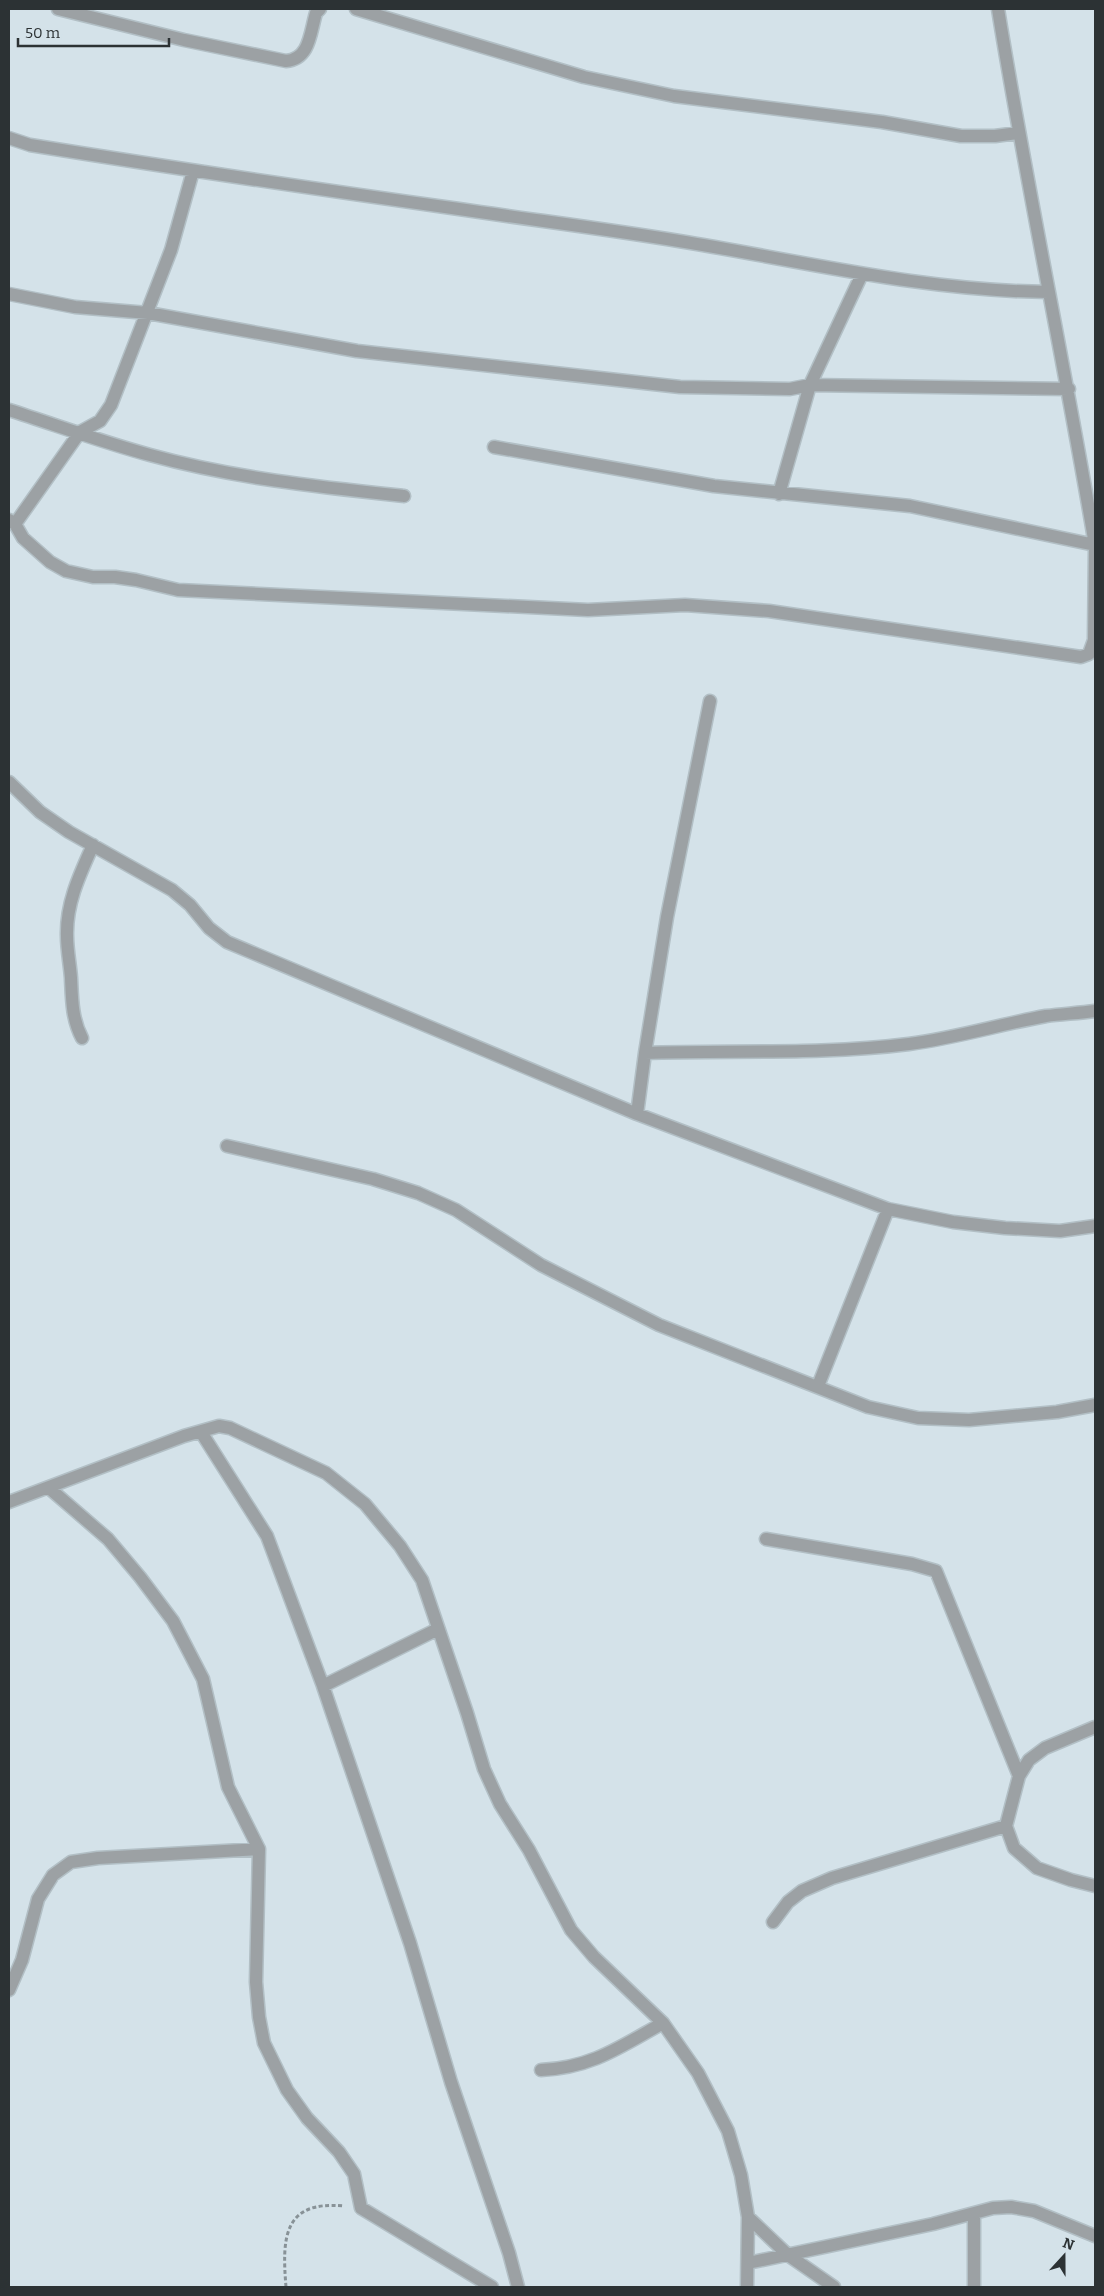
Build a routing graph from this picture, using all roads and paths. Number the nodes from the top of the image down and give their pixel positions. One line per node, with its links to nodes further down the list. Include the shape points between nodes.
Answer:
1 (58, 9): 2 (street, via 286,61 296,60 304,53)
2 (320, 9)
3 (356, 9): 5 (street, via 584,77 674,96 882,122 961,136)
4 (998, 9): 5 (street)
5 (1018, 133): 9 (street)
6 (9, 138): 7 (street, via 30,145)
7 (193, 171): 8 (street, via 678,241); 11 (street, via 171,250)
8 (862, 274): 9 (street, via 955,287); 12 (street)
9 (1048, 292): 13 (street)
10 (9, 294): 11 (street, via 75,307)
11 (148, 313): 12 (street, via 357,351 633,382 680,387 790,389); 15 (street, via 107,414)
12 (810, 385): 13 (street); 17 (street)
13 (1069, 389): 20 (street)
14 (9, 410): 15 (street)
15 (80, 432): 18 (street, via 150,455 223,472 314,487); 19 (street)
16 (494, 447): 17 (street, via 714,486)
17 (779, 494): 20 (street, via 910,506)
18 (404, 496)
19 (12, 522): 22 (street, via 23,538 50,562 66,571 93,578 129,579 178,590 588,610 704,606 769,611 1080,657)
20 (1095, 545)
21 (1095, 549): 22 (street)
22 (1094, 652)
23 (710, 701): 28 (street)
24 (9, 782): 25 (street, via 40,812)
25 (93, 845): 27 (street, via 72,895 66,936 73,1012); 29 (street, via 172,890 227,942)
26 (1095, 1011): 28 (street, via 1046,1016 910,1044 844,1050)
27 (82, 1038)
28 (645, 1053): 29 (street)
29 (637, 1114): 31 (street)
30 (227, 1146): 33 (street, via 418,1193 456,1210 541,1265 659,1325)
31 (888, 1209): 32 (street, via 1005,1228 1060,1231); 33 (street)
32 (1095, 1226)
33 (818, 1386): 34 (street, via 868,1407 918,1418 970,1420)
34 (1095, 1405)
35 (201, 1432): 36 (street); 39 (street, via 219,1426 254,1439 326,1473 365,1504 400,1546 422,1580); 40 (street, via 267,1536)
36 (49, 1488): 37 (street); 44 (street, via 108,1539 173,1621 203,1679 228,1787)
37 (9, 1502)
38 (766, 1539): 42 (street, via 936,1571)
39 (438, 1629): 40 (street); 48 (street, via 484,1769 500,1804 529,1850 571,1930)
40 (323, 1686): 58 (street, via 410,1943 451,2082)
41 (1095, 1727): 42 (street, via 1045,1748 1029,1760)
42 (1019, 1776): 43 (street)
43 (1006, 1826): 45 (street, via 1014,1848 1037,1868); 46 (street, via 832,1878 802,1891 788,1902)
44 (259, 1849): 47 (street, via 71,1862 53,1875 38,1899 22,1960); 50 (street, via 256,1982 264,2043 287,2090 354,2174)
45 (1095, 1886)
46 (773, 1922)
47 (9, 1990)
48 (662, 2023): 49 (street, via 604,2056 564,2069); 52 (street, via 698,2073 728,2131 741,2175)
49 (541, 2070)
50 (361, 2208): 56 (path, via 320,2205 305,2210 291,2223 284,2254); 57 (street)
51 (974, 2214): 53 (street, via 1011,2207 1034,2211); 54 (street); 61 (street)
52 (748, 2217): 54 (street); 55 (street)
53 (1095, 2236)
54 (788, 2255): 55 (street); 60 (street)
55 (748, 2263): 59 (street)
56 (286, 2287)
57 (492, 2287)
58 (518, 2287)
59 (747, 2287)
60 (834, 2287)
61 (974, 2287)

